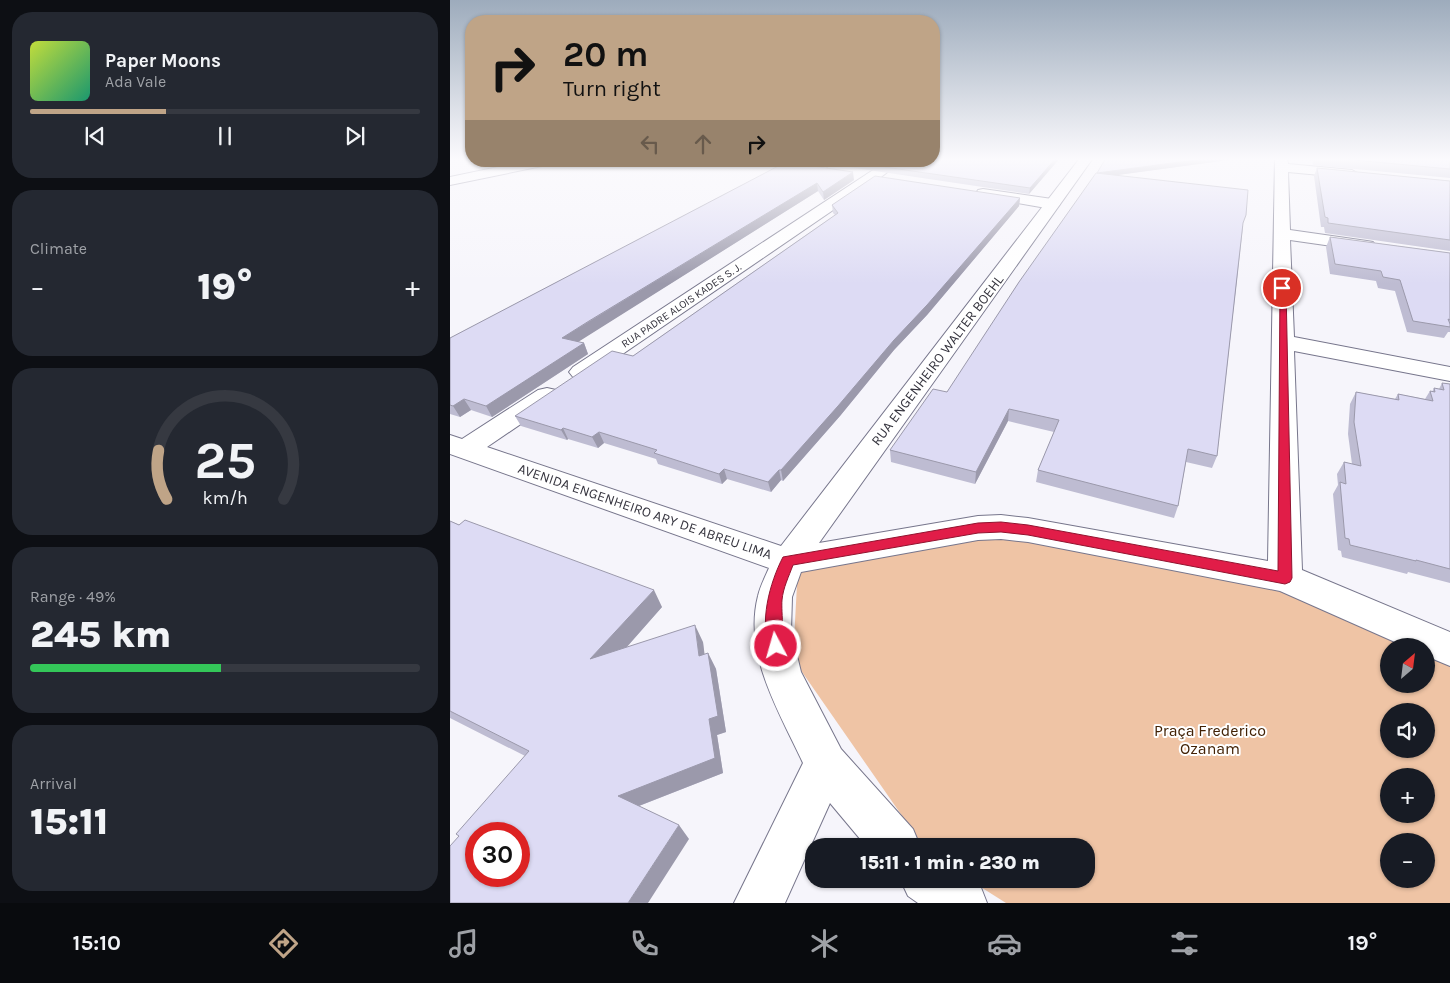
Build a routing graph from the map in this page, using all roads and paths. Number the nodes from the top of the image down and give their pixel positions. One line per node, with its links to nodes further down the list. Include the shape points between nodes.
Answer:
1 (837, 200): 10 (street, RUA PADRE ALOIS KADES S. J.)
2 (1027, 200): 5 (street)
3 (1055, 200): 5 (street, RUA ENGENHEIRO WALTER BOEHL)
4 (1282, 200): 6 (street)
5 (1052, 204): 11 (street, RUA ENGENHEIRO WALTER BOEHL)
6 (1282, 234): 7 (street); 8 (street)
7 (1381, 248)
8 (1283, 342): 9 (street); 12 (street)
9 (1450, 374)
10 (458, 447): 11 (street, AVENIDA ENGENHEIRO ARY DE ABREU LIMA)
11 (788, 561): 12 (street, AVENIDA ENGENHEIRO ARY DE ABREU LIMA, via 978,528 1001,527); 14 (street, via 774,597 774,631 780,667)
12 (1285, 578): 13 (street, AVENIDA ENGENHEIRO ARY DE ABREU LIMA)
13 (1450, 649)
14 (826, 764): 15 (street); 17 (street)
15 (889, 838)
16 (939, 888): 18 (street)
17 (759, 903)
18 (962, 903)

